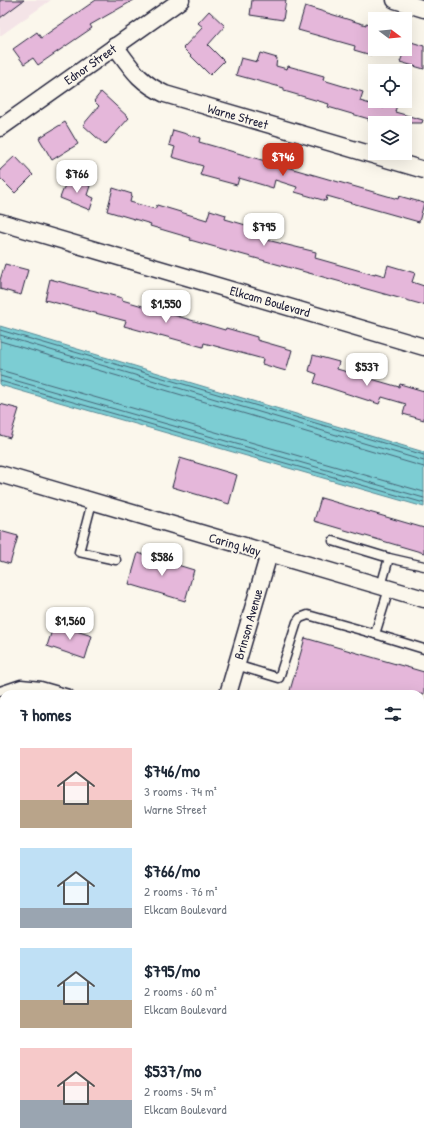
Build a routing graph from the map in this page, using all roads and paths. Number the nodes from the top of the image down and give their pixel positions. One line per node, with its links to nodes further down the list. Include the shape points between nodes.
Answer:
1 (181, 0): 4 (street, Ednor Street)
2 (395, 0): 3 (street)
3 (424, 8)
4 (115, 46): 5 (street, Ednor Street); 6 (street, Warne Street, via 135,74 149,87 165,94)
5 (0, 128)
6 (424, 170)
7 (0, 222): 8 (street, Elkcam Boulevard)
8 (424, 347)
9 (0, 474): 10 (street, Caring Way)
10 (92, 502): 12 (street, Caring Way); 14 (lane, via 79,552)
11 (333, 541): 13 (lane)
12 (269, 554): 16 (street, Caring Way); 20 (street, Brinson Avenue)
13 (389, 558): 15 (lane); 16 (lane)
14 (116, 560)
15 (424, 566)
16 (385, 588): 17 (street, Caring Way); 18 (lane)
17 (424, 599)
18 (375, 634): 19 (lane); 20 (lane, via 308,615 297,622 279,678)
19 (424, 649)
20 (236, 665): 23 (street, Brinson Avenue)
21 (3, 690): 22 (lane, via 21,684)
22 (55, 690)
23 (229, 690)

